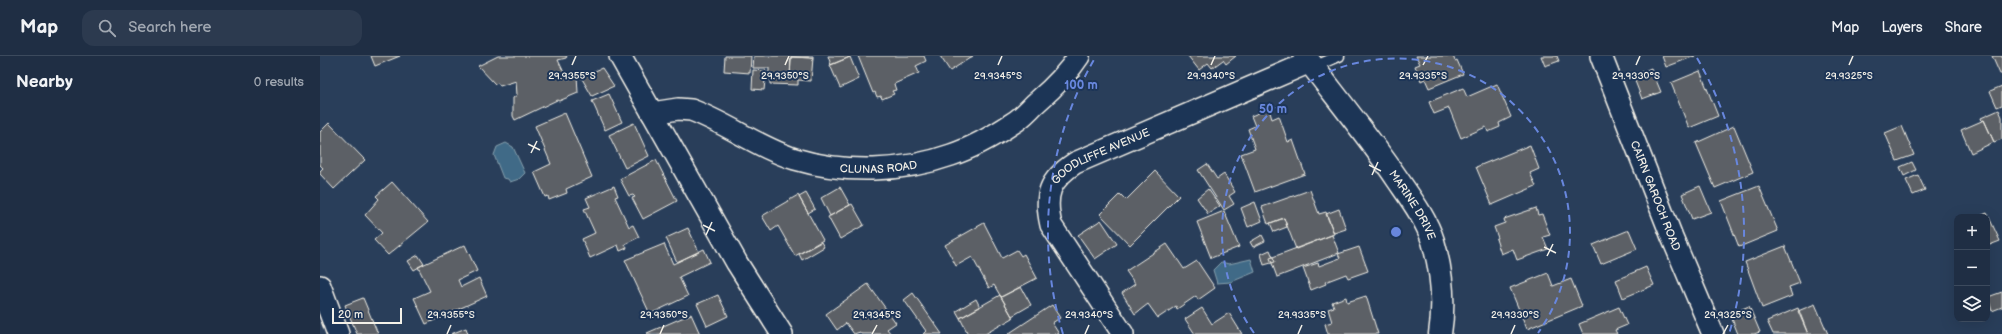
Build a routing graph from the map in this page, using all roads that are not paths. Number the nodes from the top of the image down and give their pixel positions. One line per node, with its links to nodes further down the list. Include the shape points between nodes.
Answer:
1 (620, 56): 6 (street)
2 (1078, 56): 6 (street, CLUNAS ROAD, via 1072,67 1046,94 1014,122 952,155 926,163 861,169 827,166 795,159 691,110)
3 (1339, 56): 5 (lane)
4 (1601, 56): 12 (street, CAIRN GAROCH ROAD)
5 (1309, 62): 10 (street, GOODLIFFE AVENUE, via 1075,163 1060,173 1051,186 1047,207 1051,225); 11 (street, MARINE DRIVE, via 1414,203 1432,240 1442,279 1443,314)
6 (652, 113): 9 (street, via 737,263)
7 (320, 286): 8 (street)
8 (338, 334)
9 (782, 334)
10 (1123, 334)
11 (1440, 334)
12 (1713, 334)

